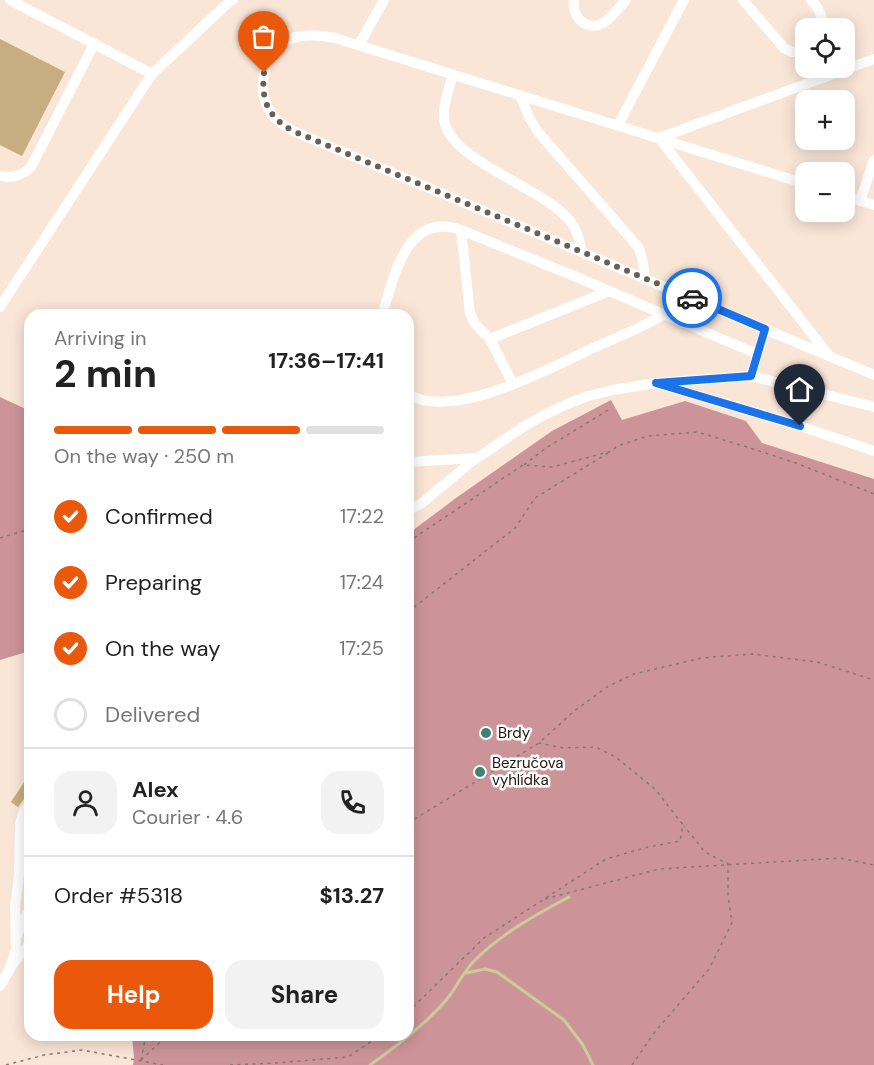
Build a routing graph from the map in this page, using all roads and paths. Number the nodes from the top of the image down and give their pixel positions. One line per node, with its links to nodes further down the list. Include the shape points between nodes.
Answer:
1 (10, 0): 10 (lane)
2 (233, 0): 14 (lane)
3 (384, 0): 11 (lane)
4 (574, 0): 5 (lane, via 576,18 591,25 604,22)
5 (626, 0)
6 (684, 0): 17 (lane)
7 (743, 0): 12 (lane, via 784,48)
8 (811, 0): 9 (lane)
9 (821, 18)
10 (94, 44): 14 (lane); 20 (lane, via 31,167 17,177)
11 (359, 45): 15 (lane); 26 (lane, via 312,36 290,39 279,46 265,68 263,82 266,103 274,117 293,131)
12 (795, 52)
13 (874, 59): 18 (lane)
14 (152, 74): 29 (lane)
15 (453, 74): 16 (lane); 26 (lane, via 444,111 445,123 454,139 465,151 559,210 575,229)
16 (520, 95): 17 (lane); 27 (lane, via 538,132 639,248)
17 (618, 125): 18 (lane)
18 (659, 138): 21 (lane); 35 (lane)
19 (874, 160): 23 (lane)
20 (0, 176)
21 (795, 181)
22 (855, 199): 23 (lane)
23 (860, 201): 24 (lane)
24 (874, 205)
25 (461, 230): 28 (lane); 30 (lane, via 436,227 413,240 399,265); 33 (lane, via 470,313)
26 (582, 252): 27 (lane)
27 (645, 279): 32 (lane)
28 (609, 291): 31 (lane); 33 (lane)
29 (0, 307)
30 (384, 309)
31 (664, 314): 34 (lane); 39 (lane)
32 (765, 329): 34 (lane); 35 (lane)
33 (490, 339): 39 (lane)
34 (757, 354): 37 (lane)
35 (829, 356): 36 (lane)
36 (874, 375)
37 (751, 376): 38 (lane); 41 (lane)
38 (656, 383): 44 (lane); 45 (lane, via 600,393 556,409)
39 (513, 384): 40 (lane, via 448,401)
40 (414, 396)
41 (874, 407)
42 (610, 409): 47 (path)
43 (612, 451): 47 (path, via 552,467); 48 (path, via 648,436 698,432); 53 (path, via 535,498 515,528)
44 (874, 451)
45 (480, 457): 46 (lane); 49 (lane)
46 (414, 462)
47 (523, 465): 52 (path)
48 (874, 494)
49 (414, 508)
50 (24, 531): 51 (path)
51 (0, 538)
52 (414, 538)
53 (414, 607)
54 (874, 680): 55 (path, via 817,662 752,654 701,658 634,674 607,687)
55 (539, 743): 57 (path); 58 (path, via 563,748 596,747 617,758 656,790)
56 (24, 811): 62 (lane, via 20,823)
57 (414, 819)
58 (683, 825): 59 (path, via 705,852); 63 (path, via 680,841 606,859)
59 (728, 864): 60 (path, via 840,858); 63 (path, via 659,868); 78 (path, via 732,923 709,969)
60 (874, 865)
61 (24, 866): 62 (lane)
62 (19, 874): 65 (lane)
63 (542, 900): 69 (path, via 484,938)
64 (24, 919): 65 (lane)
65 (16, 939): 67 (lane)
66 (24, 950): 67 (lane)
67 (10, 968): 68 (lane)
68 (0, 986)
69 (414, 1006)
70 (145, 1041): 73 (path)
71 (162, 1041): 73 (path)
72 (372, 1041): 77 (path, via 348,1057)
73 (141, 1060): 74 (path); 75 (path, via 82,1050)
74 (152, 1064): 76 (path)
75 (6, 1065)
76 (163, 1065)
77 (230, 1065)
78 (632, 1065)

